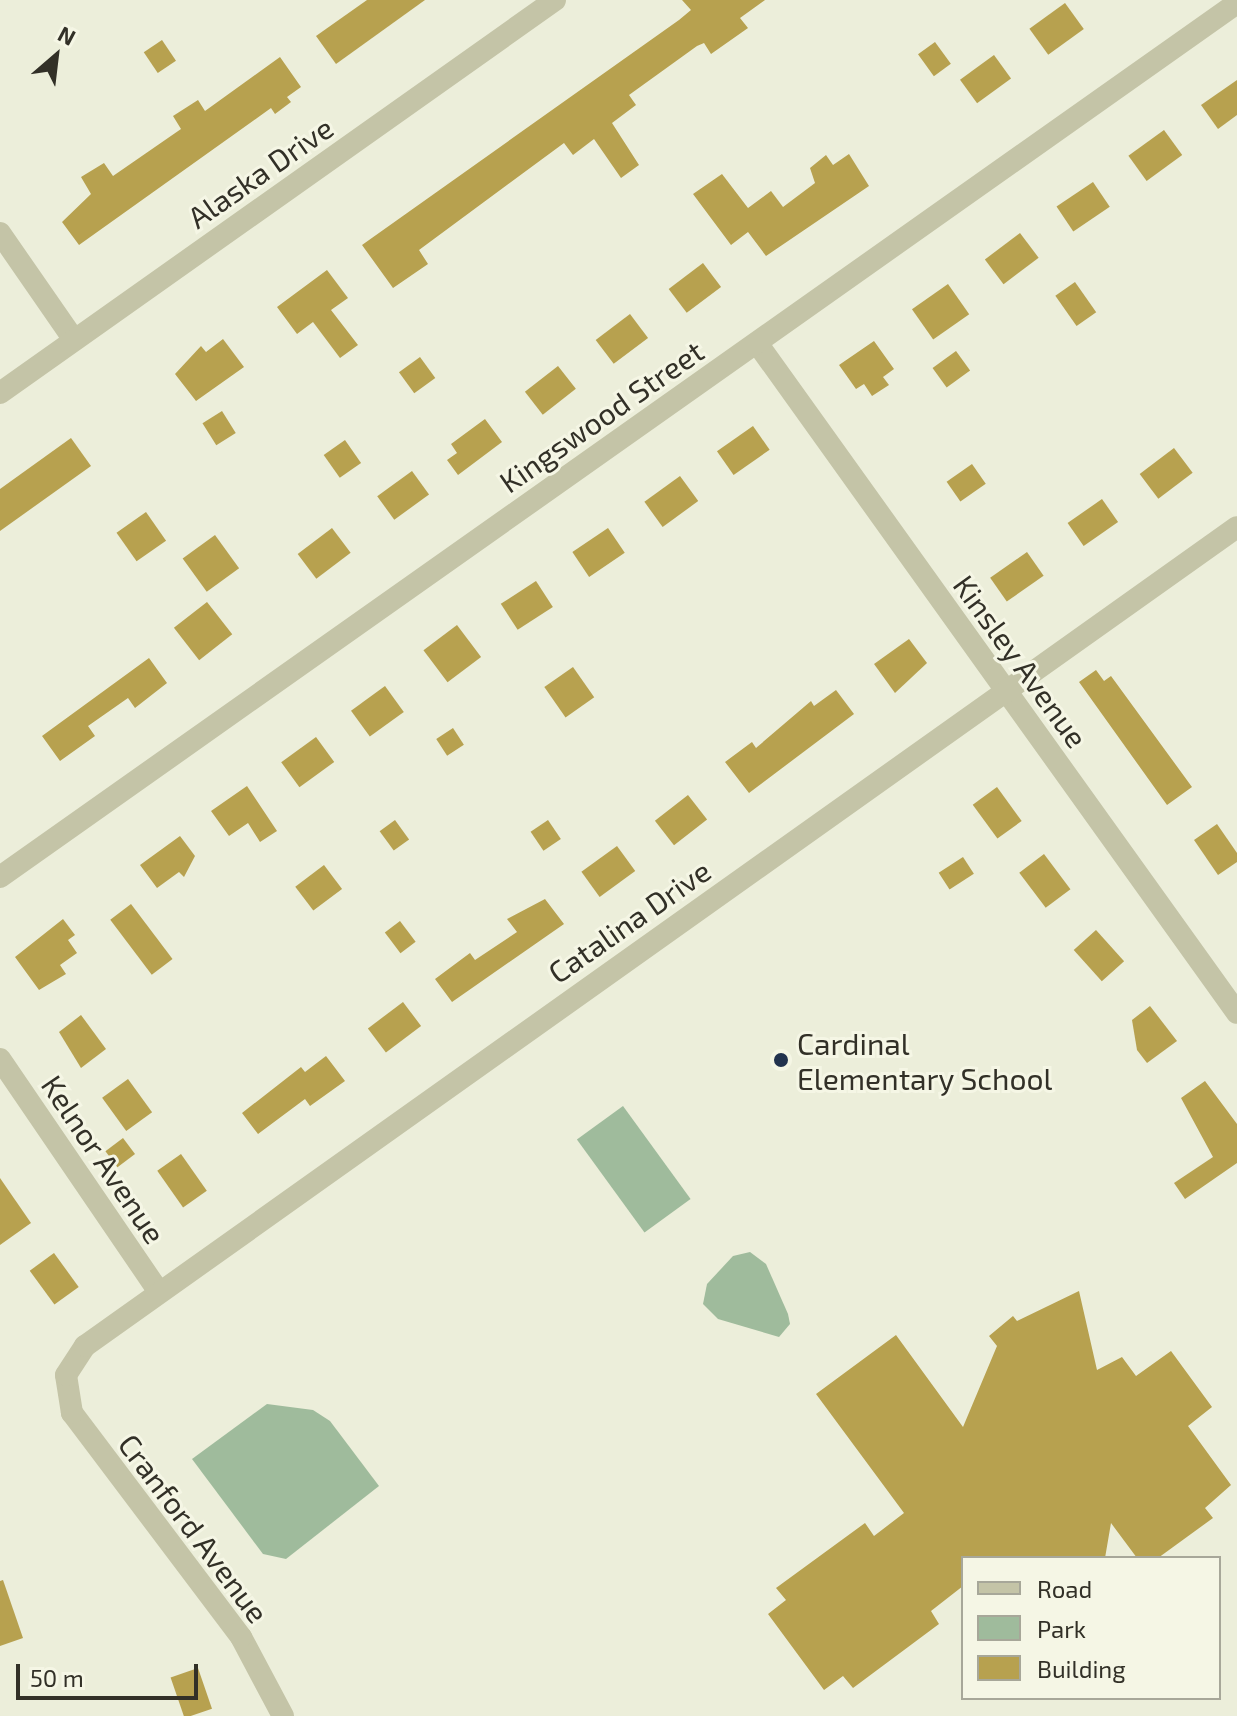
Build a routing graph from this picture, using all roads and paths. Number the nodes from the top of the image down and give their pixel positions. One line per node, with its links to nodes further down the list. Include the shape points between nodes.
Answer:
1 (555, 0): 4 (street, Alaska Drive)
2 (1237, 3): 5 (street, Kingswood Street)
3 (0, 233): 4 (street)
4 (74, 340): 6 (street, Alaska Drive)
5 (757, 343): 8 (street, Kinsley Avenue); 9 (street, Kingswood Street)
6 (0, 393)
7 (1237, 527): 8 (street, Catalina Drive)
8 (1007, 692): 10 (street, Kinsley Avenue); 12 (street, Catalina Drive)
9 (0, 877)
10 (1237, 1013)
11 (0, 1059): 12 (street, Kelnor Avenue)
12 (159, 1292): 13 (street, Catalina Drive, via 99,1333)
13 (66, 1375): 14 (street, Cranford Avenue, via 67,1396 81,1429 241,1637)
14 (283, 1716)

